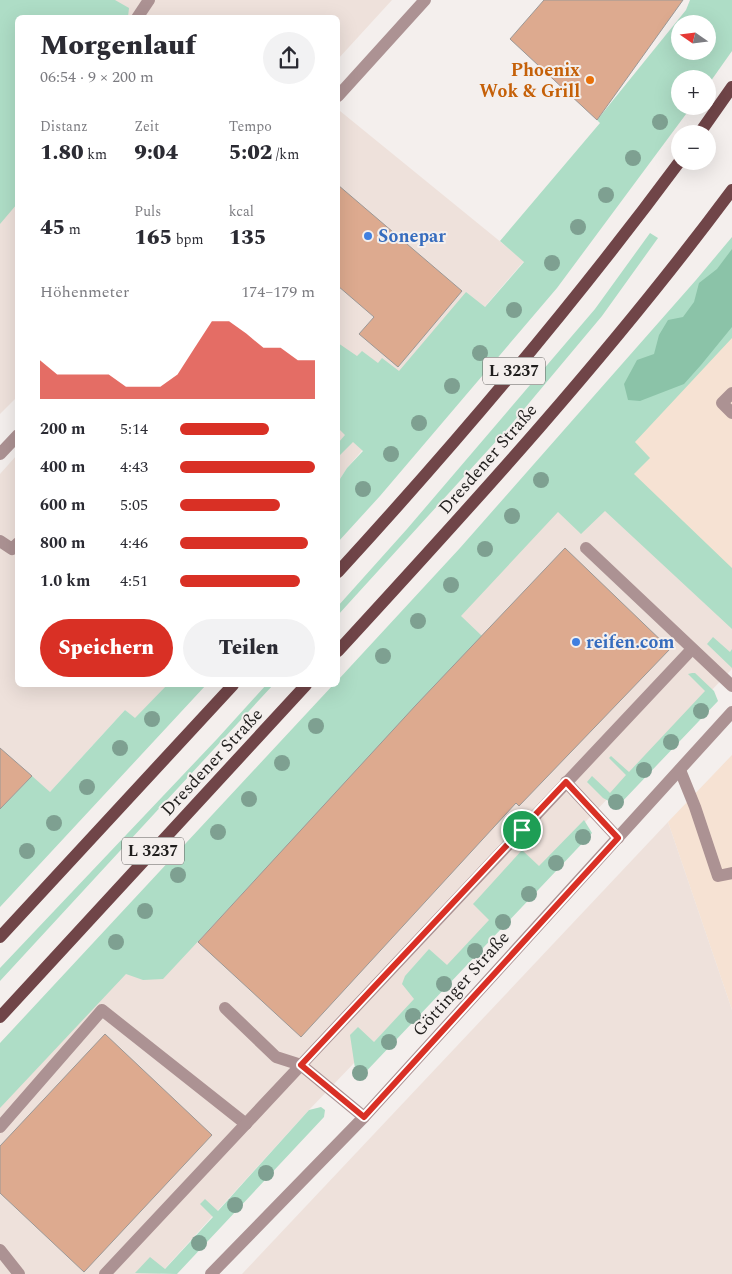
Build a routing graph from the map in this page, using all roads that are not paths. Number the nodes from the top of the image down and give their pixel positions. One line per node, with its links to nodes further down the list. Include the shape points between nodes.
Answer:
1 (149, 0): 3 (street)
2 (425, 0): 5 (street)
3 (139, 15)
4 (732, 87): 6 (main road)
5 (340, 94)
6 (706, 125)
7 (673, 170): 16 (main road, Dresdener Straße / L 3237, via 484,408)
8 (732, 190): 17 (main road, Dresdener Straße / L 3237, via 617,338)
9 (732, 393): 10 (street, via 722,403)
10 (732, 413)
11 (15, 438): 12 (street)
12 (0, 454)
13 (0, 541): 14 (street, via 12,549)
14 (15, 546)
15 (586, 548): 18 (street)
16 (340, 570)
17 (340, 649)
18 (692, 649): 19 (street); 24 (street)
19 (732, 686)
20 (231, 687): 27 (main road, Dresdener Straße / L 3237)
21 (304, 687): 29 (main road, Dresdener Straße / L 3237)
22 (732, 712): 23 (street, Göttinger Straße)
23 (680, 770): 25 (street, Göttinger Straße); 26 (street, via 718,876)
24 (566, 782): 25 (street); 30 (street)
25 (618, 838): 31 (street, Göttinger Straße)
26 (732, 873)
27 (0, 937)
28 (225, 1008): 30 (street, via 276,1057)
29 (0, 1016)
30 (301, 1065): 31 (street); 32 (street)
31 (364, 1117): 37 (street, Göttinger Straße)
32 (246, 1124): 33 (street, via 102,1010); 36 (street)
33 (0, 1127)
34 (0, 1250): 35 (street)
35 (19, 1274)
36 (105, 1274)
37 (211, 1274)

